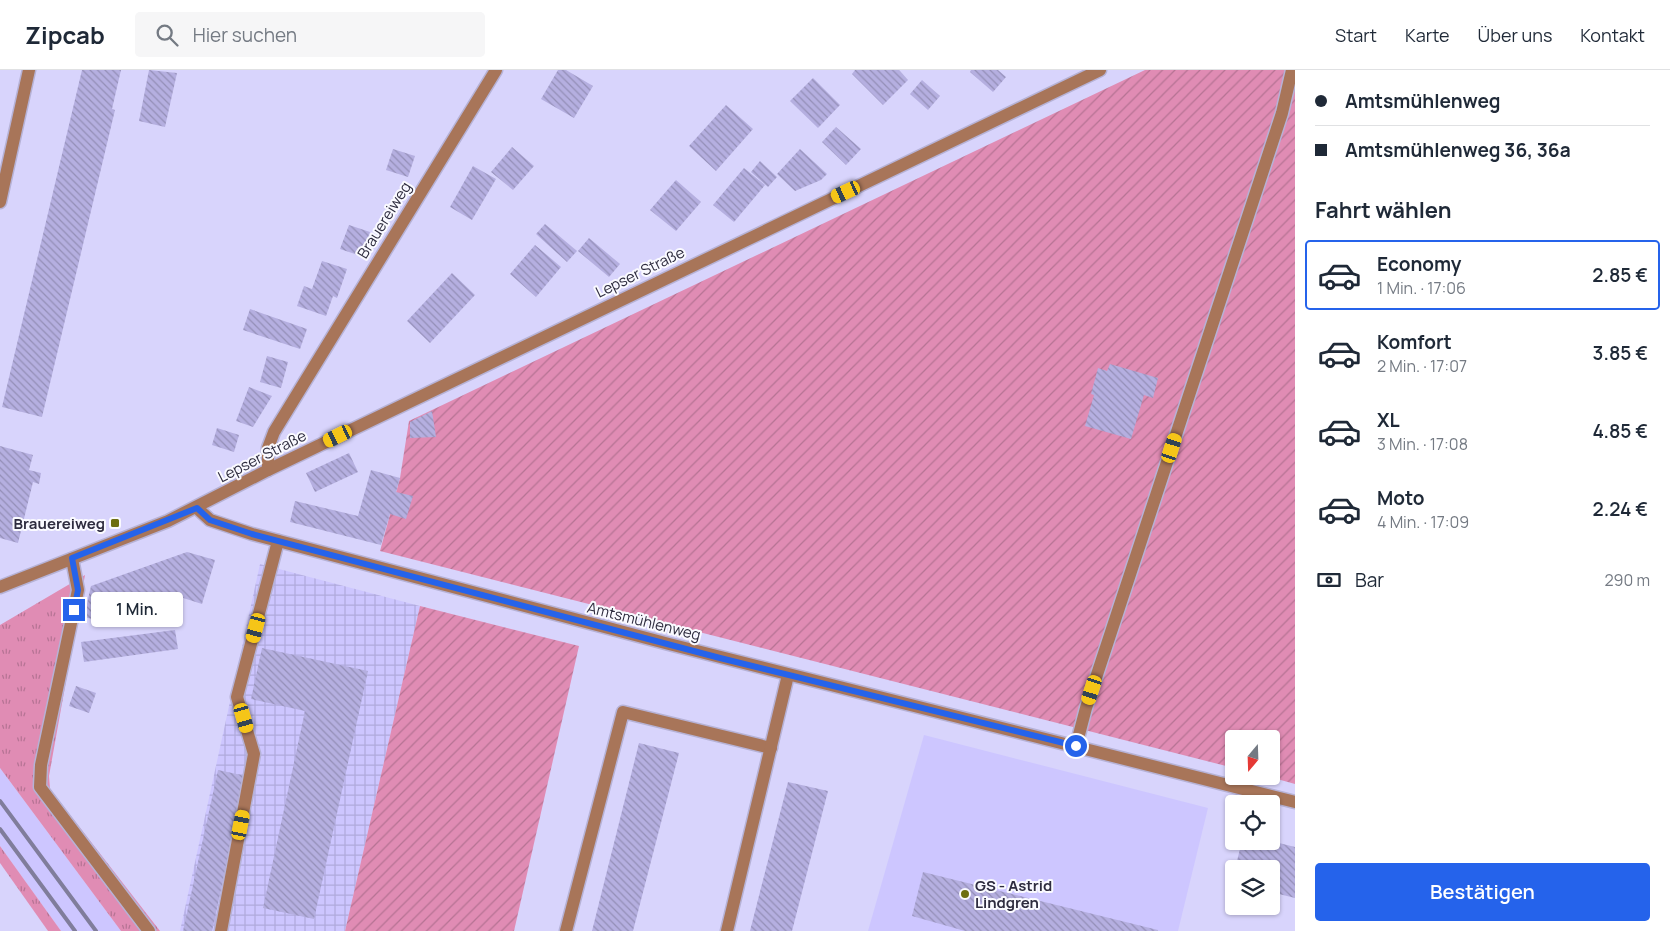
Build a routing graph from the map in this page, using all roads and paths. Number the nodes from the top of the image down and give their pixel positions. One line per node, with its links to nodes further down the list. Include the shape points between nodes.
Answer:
1 (30, 70): 5 (street)
2 (496, 70): 6 (street, Brauereiweg, via 274,432 268,448)
3 (1100, 70): 6 (street, Lepser Straße)
4 (1292, 70): 12 (street)
5 (0, 202)
6 (268, 470): 7 (street, Lepser Straße)
7 (197, 508): 8 (street, Amtsmühlenweg, via 210,520); 9 (street)
8 (278, 541): 11 (street, Amtsmühlenweg); 16 (street, via 238,697 254,754)
9 (72, 558): 10 (street); 15 (street, via 78,590 41,765 40,787)
10 (0, 587)
11 (788, 675): 12 (street, Amtsmühlenweg); 13 (street)
12 (1076, 746): 14 (street, Amtsmühlenweg)
13 (771, 748): 17 (street, via 624,712); 18 (street)
14 (1295, 802)
15 (149, 931)
16 (221, 931)
17 (566, 931)
18 (727, 931)

